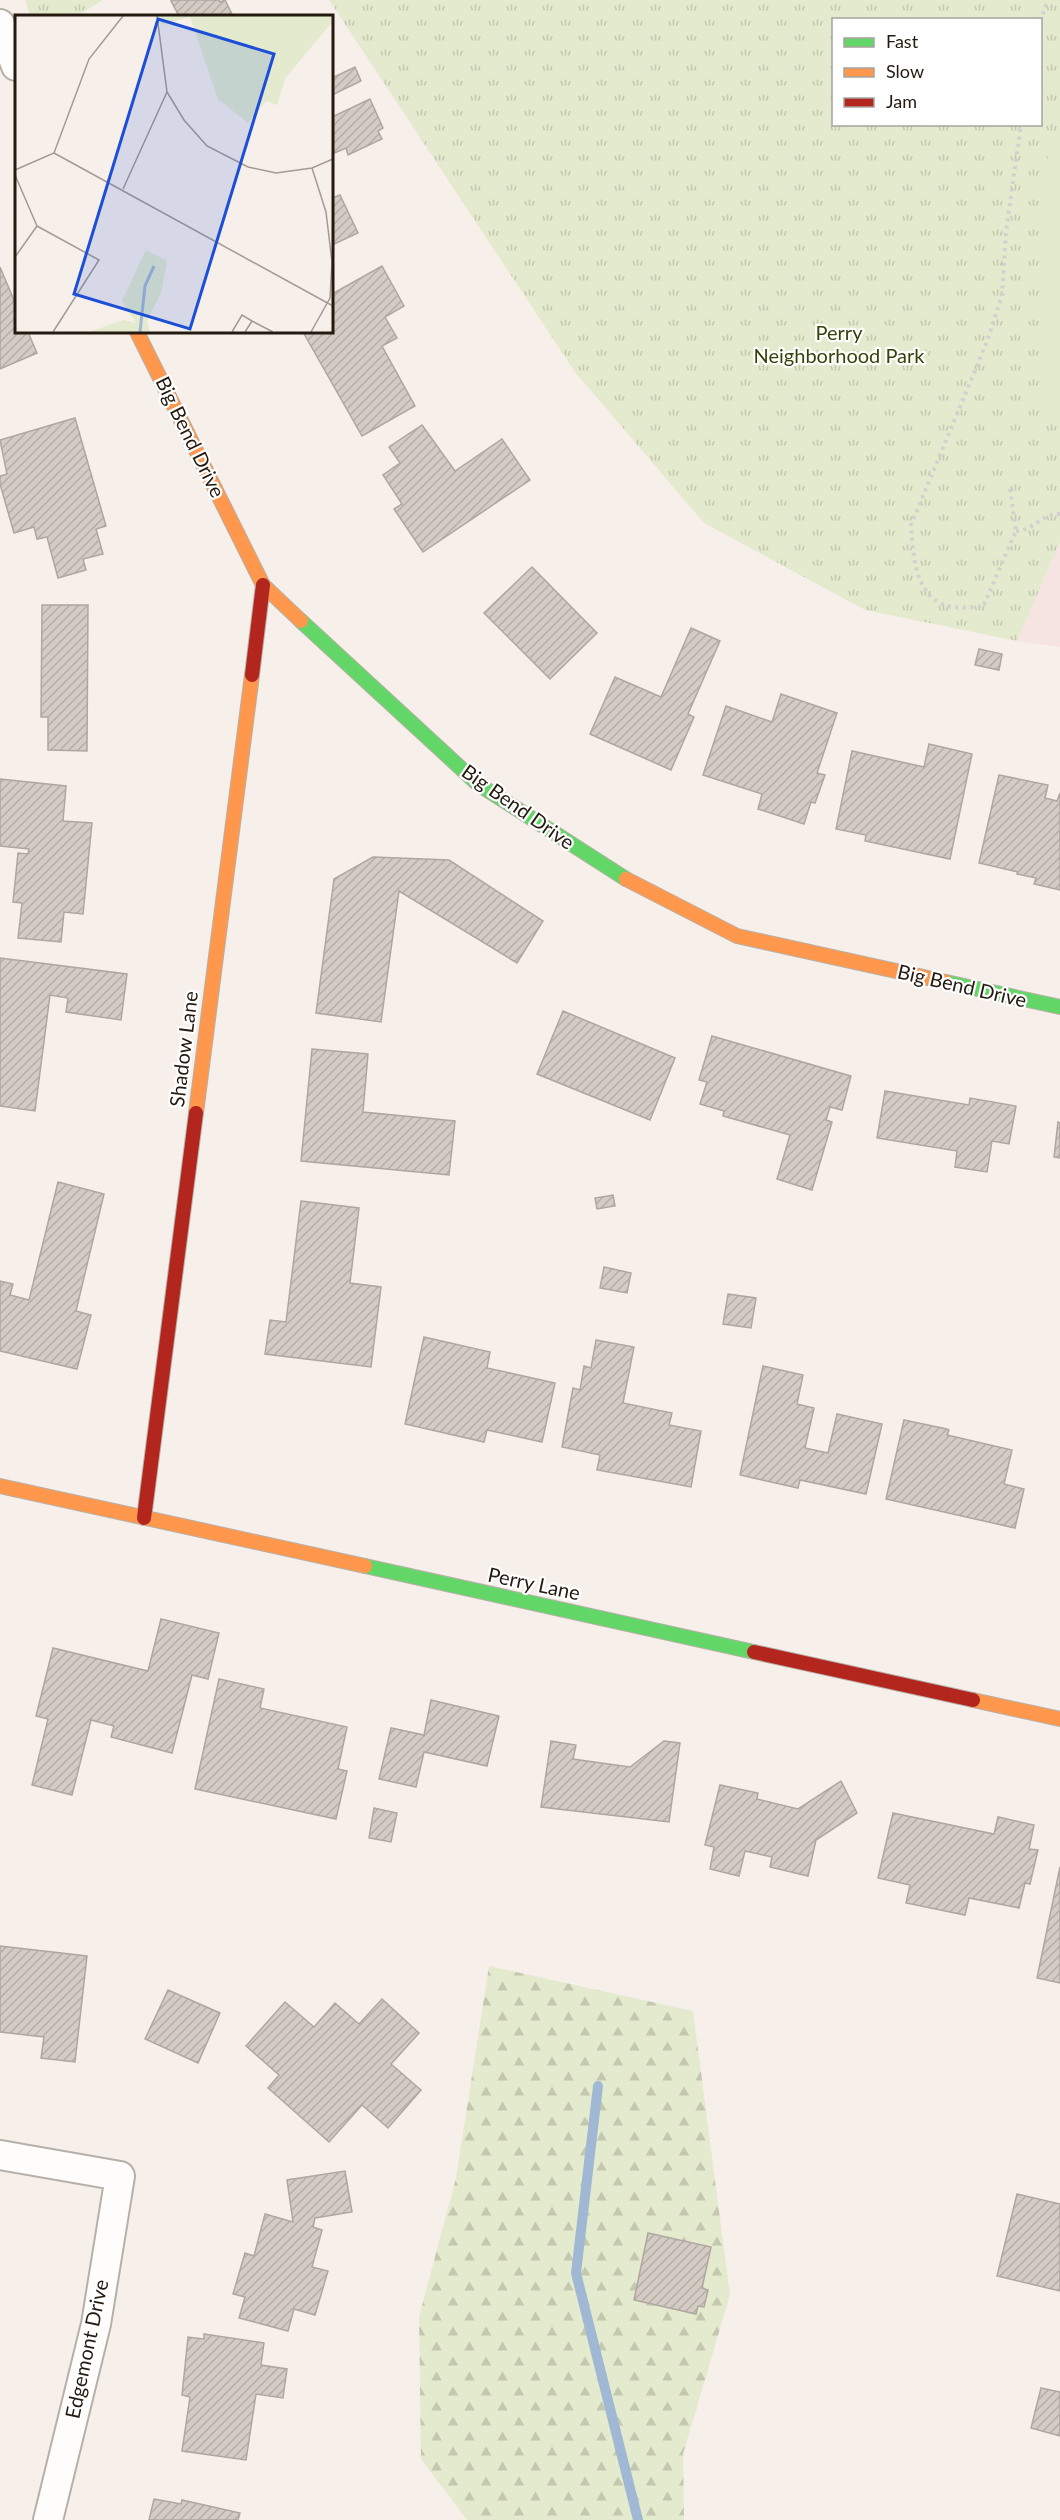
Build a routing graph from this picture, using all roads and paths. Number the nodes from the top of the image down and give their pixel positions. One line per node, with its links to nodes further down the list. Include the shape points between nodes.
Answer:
1 (1048, 0): 2 (path)
2 (1042, 18)
3 (0, 24): 4 (street)
4 (15, 63)
5 (1021, 126): 9 (path, via 1006,232 1002,296 912,525 913,557 930,596 946,606 982,607)
6 (137, 333): 10 (street, Big Bend Drive)
7 (1010, 489): 9 (path)
8 (1060, 514): 9 (path, via 1053,513 1026,531)
9 (1016, 531)
10 (263, 585): 11 (street, Big Bend Drive, via 478,784 610,871 737,936); 13 (street, Shadow Lane)
11 (1060, 1007)
12 (0, 1486): 13 (street, Perry Lane)
13 (144, 1518): 14 (street, Perry Lane)
14 (1060, 1719)
15 (0, 2155): 16 (street, Edgemont Drive, via 120,2176 96,2324)
16 (48, 2520)

